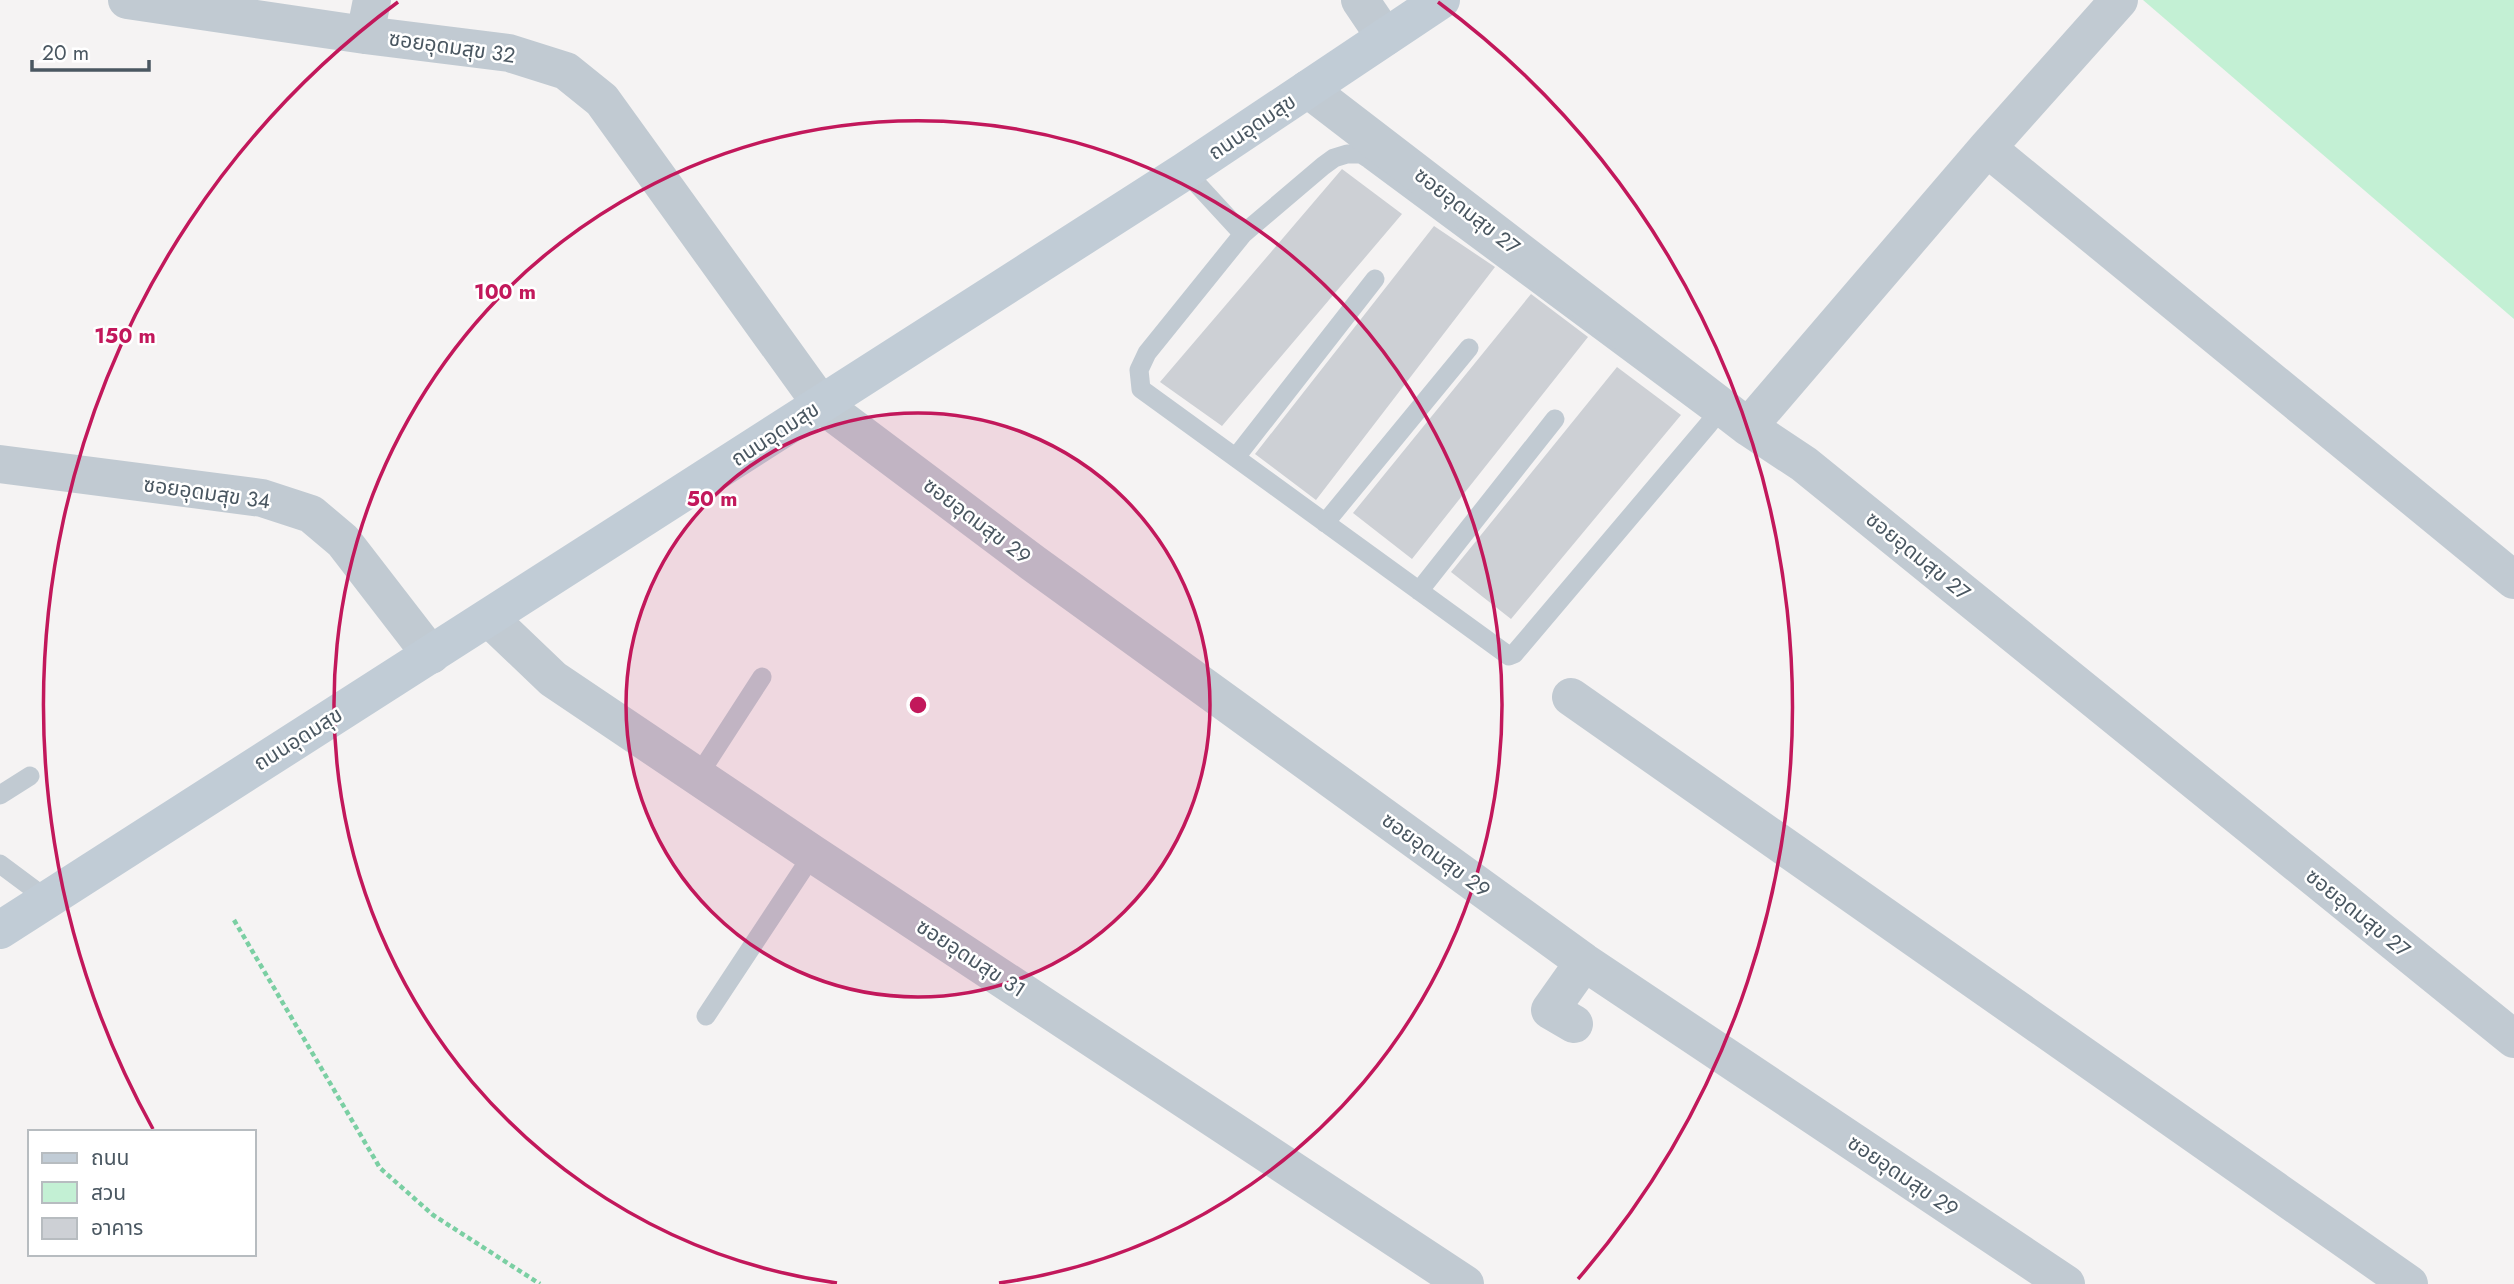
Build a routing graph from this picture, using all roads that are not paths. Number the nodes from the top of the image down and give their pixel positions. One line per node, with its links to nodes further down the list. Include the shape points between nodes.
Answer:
1 (127, 0): 5 (street, ซอยอุดมสุข 32)
2 (1360, 0): 6 (street)
3 (1441, 0): 6 (main road, ถนนอุดมสุข)
4 (2119, 0): 8 (street)
5 (369, 18): 13 (street, ซอยอุดมสุข 32, via 566,71 602,100)
6 (1385, 37): 7 (main road, ถนนอุดมสุข)
7 (1308, 89): 9 (main road, ถนนอุดมสุข); 15 (street, ซอยอุดมสุข 27)
8 (1987, 148): 15 (street); 19 (street)
9 (1185, 171): 10 (lane); 13 (main road, ถนนอุดมสุข)
10 (1243, 234): 16 (lane, via 1147,353 1139,370 1141,389); 20 (lane, via 1334,158 1361,154 1710,412 1709,425 1514,654 1508,656)
11 (1375, 279): 16 (lane)
12 (1469, 348): 18 (lane)
13 (821, 404): 21 (main road, ถนนอุดมสุข); 32 (street, ซอยอุดมสุข 29)
14 (1555, 419): 20 (lane)
15 (1748, 427): 35 (street, ซอยอุดมสุข 27, via 1804,464)
16 (1236, 457): 18 (lane)
17 (0, 464): 22 (street, ซอยอุดมสุข 34, via 262,498 311,514 343,541)
18 (1325, 523): 20 (lane)
19 (2514, 580)
20 (1419, 591)
21 (489, 618): 22 (main road, ถนนอุดมสุข); 26 (street, ซอยอุดมสุข 31, via 553,679)
22 (431, 655): 30 (main road, ถนนอุดมสุข)
23 (762, 677): 26 (lane)
24 (1571, 697): 38 (street)
25 (30, 776): 27 (lane)
26 (698, 776): 28 (street, ซอยอุดมสุข 31)
27 (0, 795)
28 (813, 854): 33 (lane); 36 (street, ซอยอุดมสุข 31)
29 (0, 864): 30 (lane)
30 (47, 899): 31 (main road, ถนนอุดมสุข)
31 (0, 930)
32 (1584, 962): 34 (street, via 1550,1010); 37 (street, ซอยอุดมสุข 29)
33 (706, 1016)
34 (1574, 1024)
35 (2514, 1039)
36 (1465, 1284)
37 (2066, 1284)
38 (2409, 1284)

